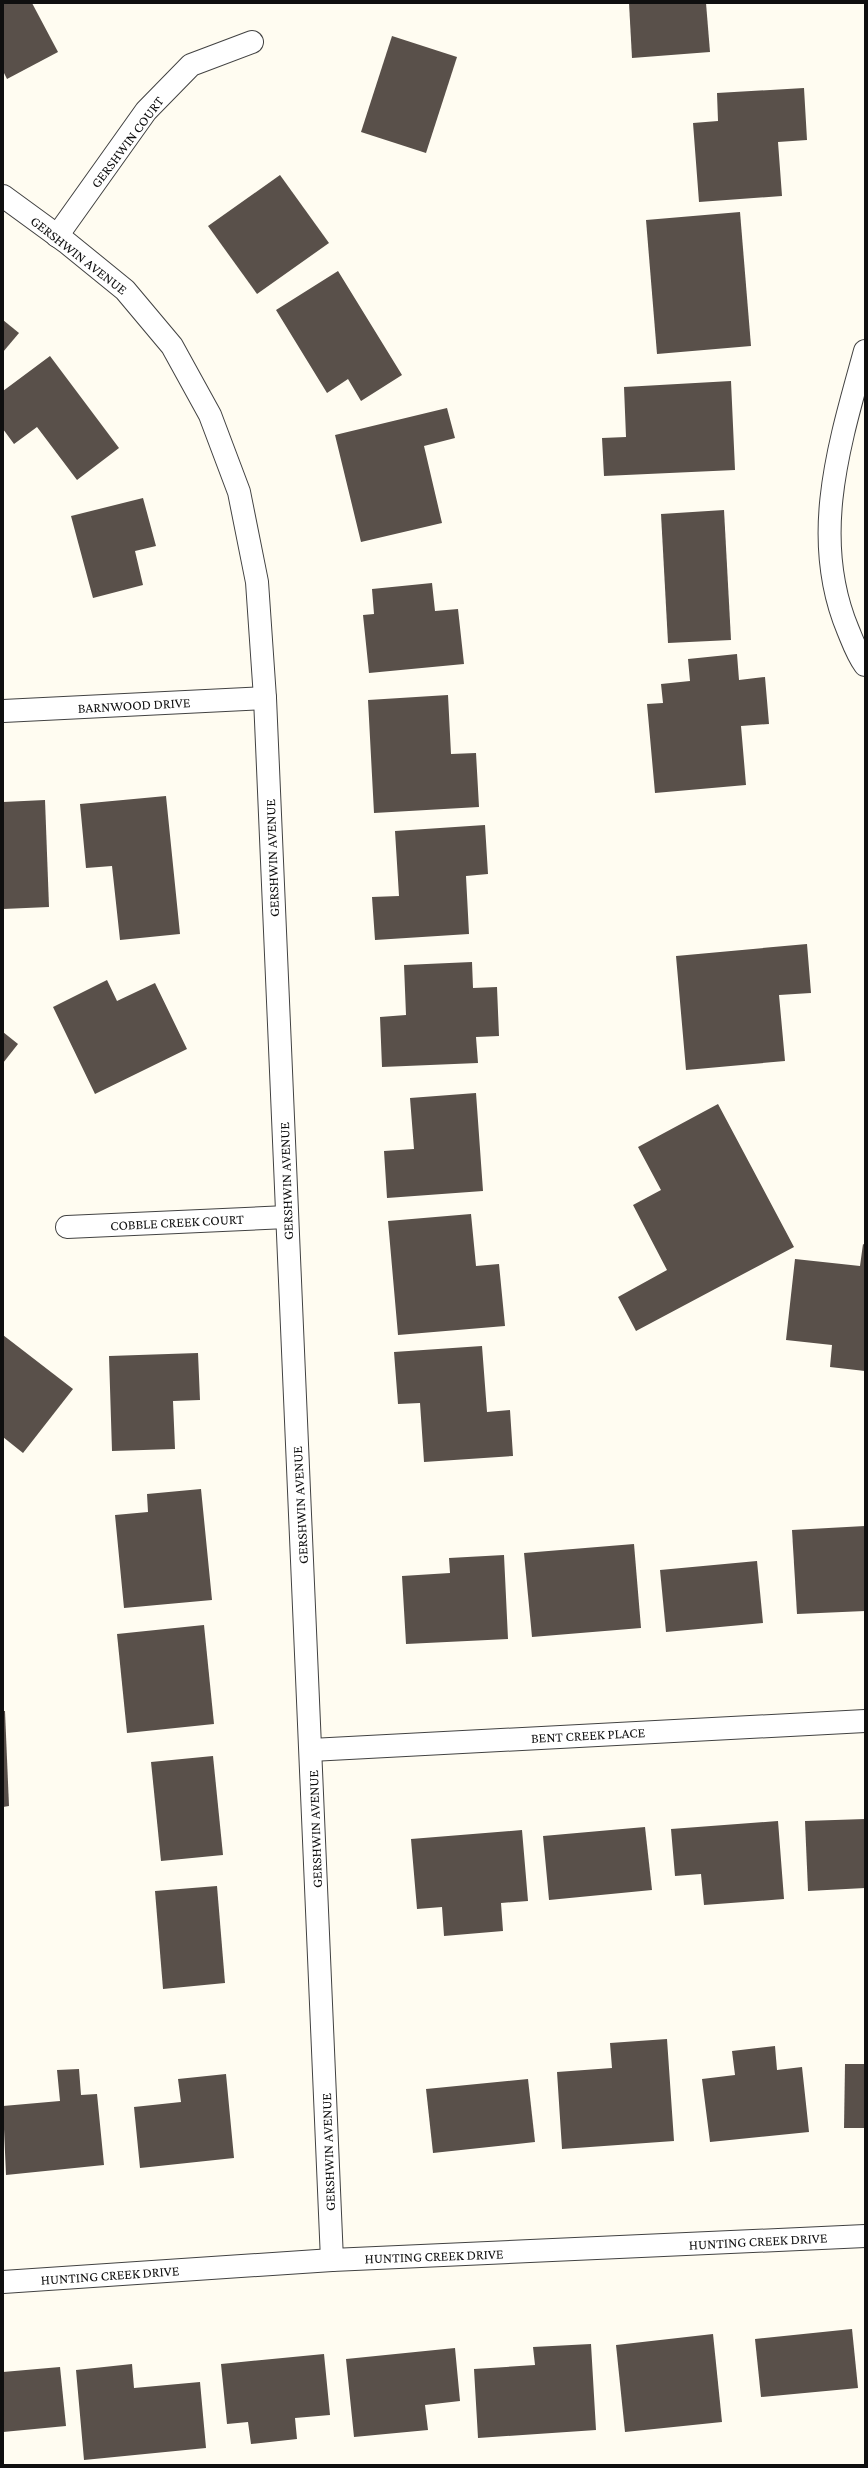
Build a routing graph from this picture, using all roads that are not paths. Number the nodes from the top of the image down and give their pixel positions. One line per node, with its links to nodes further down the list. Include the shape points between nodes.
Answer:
1 (252, 42): 3 (street, GERSHWIN COURT, via 191,65 146,111)
2 (3, 196): 3 (street, GERSHWIN AVENUE)
3 (57, 236): 6 (street, GERSHWIN AVENUE, via 125,290 172,346 210,415 239,492 257,582)
4 (865, 351): 5 (street, via 836,458 829,503 829,552 838,606)
5 (865, 665)
6 (265, 698): 7 (street, BARNWOOD DRIVE); 8 (street, GERSHWIN AVENUE)
7 (3, 711)
8 (288, 1217): 9 (street, COBBLE CREEK COURT); 11 (street, GERSHWIN AVENUE)
9 (68, 1227)
10 (865, 1721): 11 (street, BENT CREEK PLACE)
11 (311, 1750): 13 (street, GERSHWIN AVENUE)
12 (865, 2236): 13 (street, HUNTING CREEK DRIVE)
13 (332, 2260): 14 (street, HUNTING CREEK DRIVE)
14 (3, 2282)

